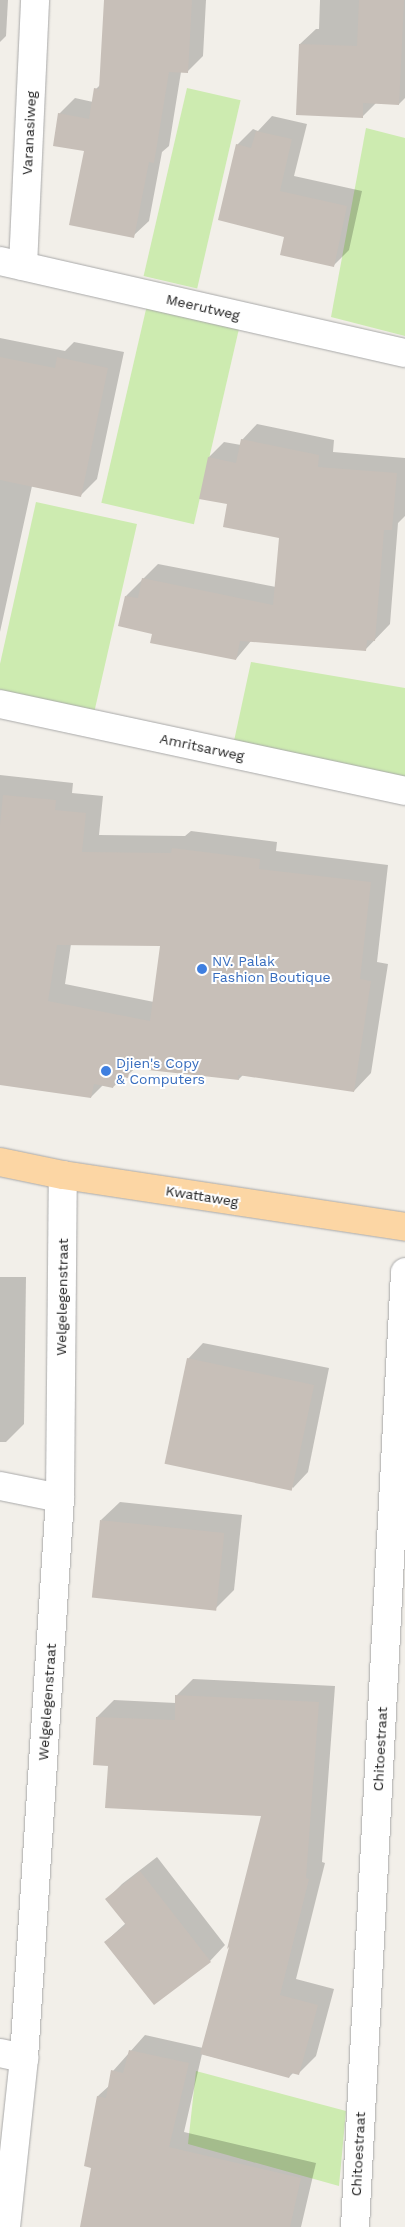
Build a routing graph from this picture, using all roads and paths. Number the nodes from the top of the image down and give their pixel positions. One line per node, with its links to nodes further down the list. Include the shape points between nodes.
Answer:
1 (35, 0): 2 (street, Varanasiweg)
2 (12, 263): 3 (street, Meerutweg)
3 (405, 353)
4 (0, 704): 5 (street, Amritsarweg)
5 (405, 791)
6 (0, 1162): 7 (main road, Kwattaweg)
7 (63, 1175): 8 (main road, Kwattaweg); 11 (street, Welgelegenstraat)
8 (405, 1227)
9 (405, 1272): 14 (street, Chitoestraat)
10 (0, 1486): 11 (street)
11 (60, 1498): 12 (street, Welgelegenstraat)
12 (12, 2056): 13 (street, Welgelegenstraat)
13 (6, 2227)
14 (355, 2227)

